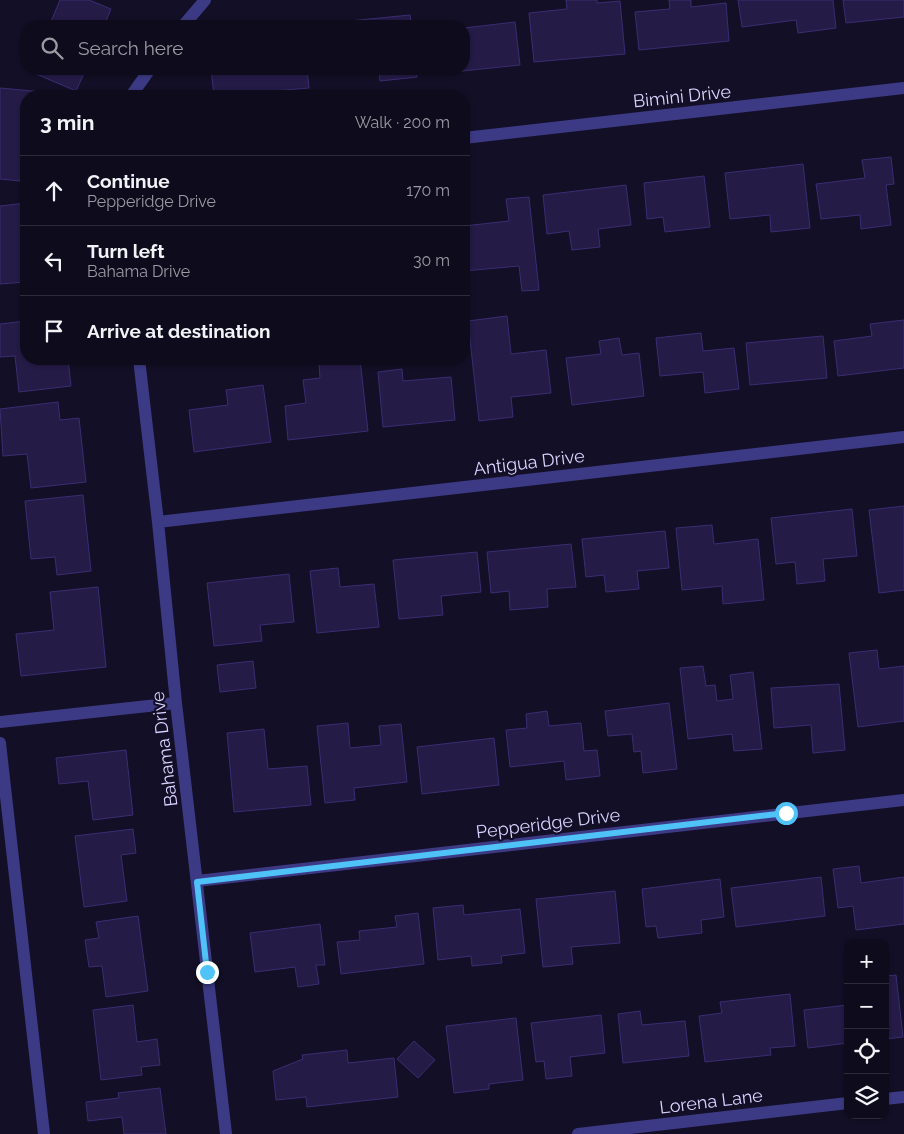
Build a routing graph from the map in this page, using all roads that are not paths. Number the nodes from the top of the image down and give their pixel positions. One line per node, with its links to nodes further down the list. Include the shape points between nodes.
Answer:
1 (204, 0): 2 (street)
2 (188, 20)
3 (146, 75): 5 (street)
4 (904, 88): 6 (street, Bimini Drive)
5 (135, 90)
6 (470, 137)
7 (140, 365): 9 (street, Bahama Drive)
8 (904, 437): 9 (street, Antigua Drive)
9 (158, 522): 10 (street, Bahama Drive)
10 (176, 703): 11 (street); 14 (street, Bahama Drive)
11 (0, 722)
12 (0, 743): 18 (street)
13 (904, 800): 14 (street, Pepperidge Drive)
14 (197, 882): 19 (street, Bahama Drive)
15 (904, 1097): 16 (street)
16 (889, 1099)
17 (844, 1103): 20 (street, Lorena Lane)
18 (44, 1134)
19 (226, 1134)
20 (578, 1134)

